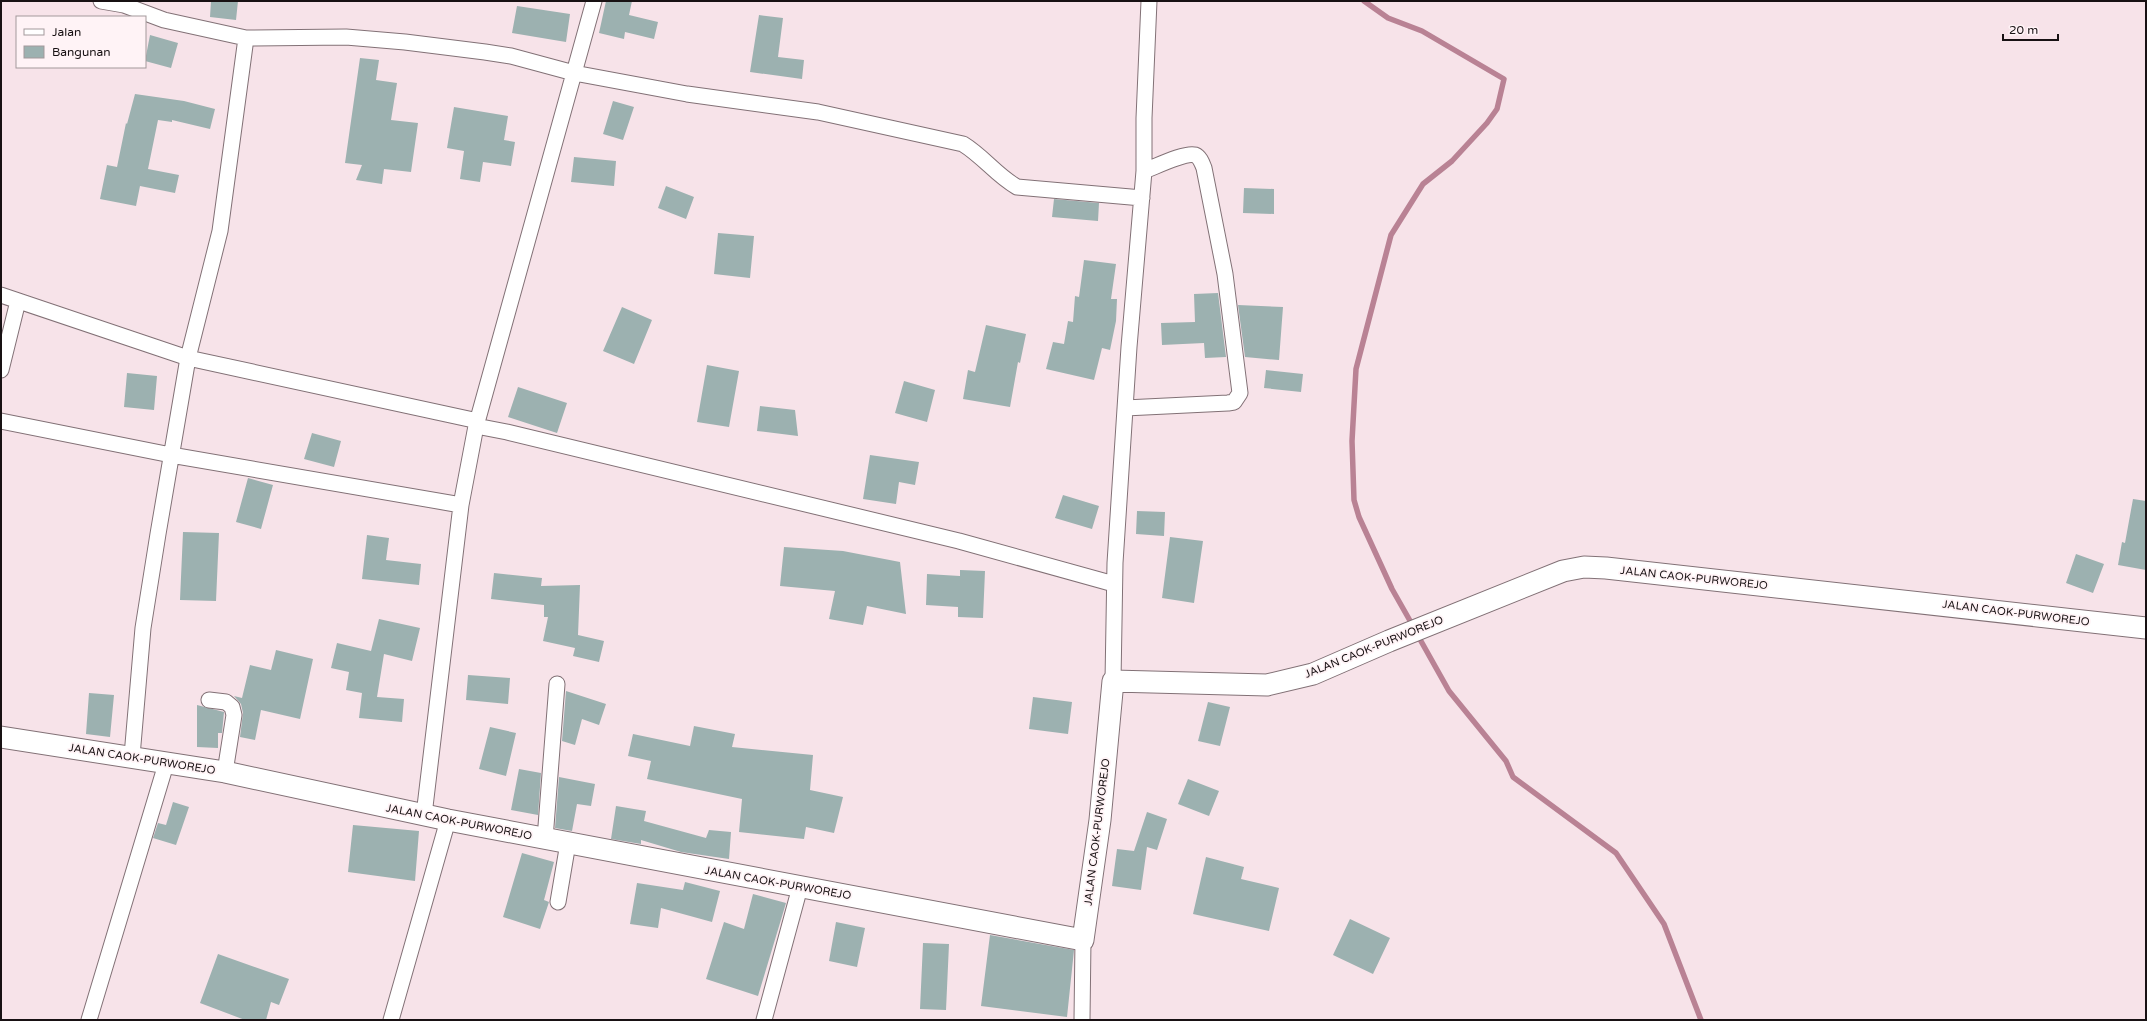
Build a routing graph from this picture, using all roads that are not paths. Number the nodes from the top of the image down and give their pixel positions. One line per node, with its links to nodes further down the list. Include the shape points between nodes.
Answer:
1 (101, 1): 4 (street, via 124,4 164,20)
2 (594, 1): 5 (street)
3 (1149, 1): 6 (street)
4 (246, 38): 5 (street, via 346,37 405,42 511,56); 10 (street, via 220,231)
5 (574, 73): 7 (street, via 687,94 818,112 946,139 977,152 1002,178 1018,186); 14 (street)
6 (1144, 171): 7 (street); 12 (street, via 1186,155 1195,155 1204,168 1225,274 1240,393 1234,402 1228,403)
7 (1142, 198): 12 (street)
8 (1, 296): 9 (street)
9 (18, 301): 10 (street); 11 (street)
10 (188, 358): 14 (street); 15 (street)
11 (1, 370)
12 (1125, 408): 17 (street)
13 (1, 421): 15 (street)
14 (477, 424): 16 (street); 17 (street, via 959,541)
15 (171, 455): 16 (street); 23 (street, via 143,628)
16 (461, 505): 26 (street)
17 (1114, 584): 19 (street)
18 (2146, 628): 19 (street, JALAN CAOK-PURWOREJO, via 1584,567 1563,571 1313,674 1267,685)
19 (1113, 681): 32 (street, JALAN CAOK-PURWOREJO, via 1100,820)
20 (557, 684): 28 (street)
21 (209, 700): 25 (street, via 226,702 232,707 234,715)
22 (1, 737): 23 (street, JALAN CAOK-PURWOREJO)
23 (132, 756): 24 (street, JALAN CAOK-PURWOREJO)
24 (166, 764): 25 (street, JALAN CAOK-PURWOREJO); 33 (street)
25 (225, 772): 26 (street, JALAN CAOK-PURWOREJO)
26 (424, 815): 27 (street, JALAN CAOK-PURWOREJO)
27 (448, 820): 28 (street, JALAN CAOK-PURWOREJO); 34 (street)
28 (545, 839): 29 (street, JALAN CAOK-PURWOREJO)
29 (568, 843): 30 (street, JALAN CAOK-PURWOREJO); 31 (street)
30 (800, 887): 32 (street, JALAN CAOK-PURWOREJO); 35 (street)
31 (558, 902)
32 (1083, 940): 36 (street)
33 (89, 1020)
34 (391, 1020)
35 (764, 1020)
36 (1082, 1020)

